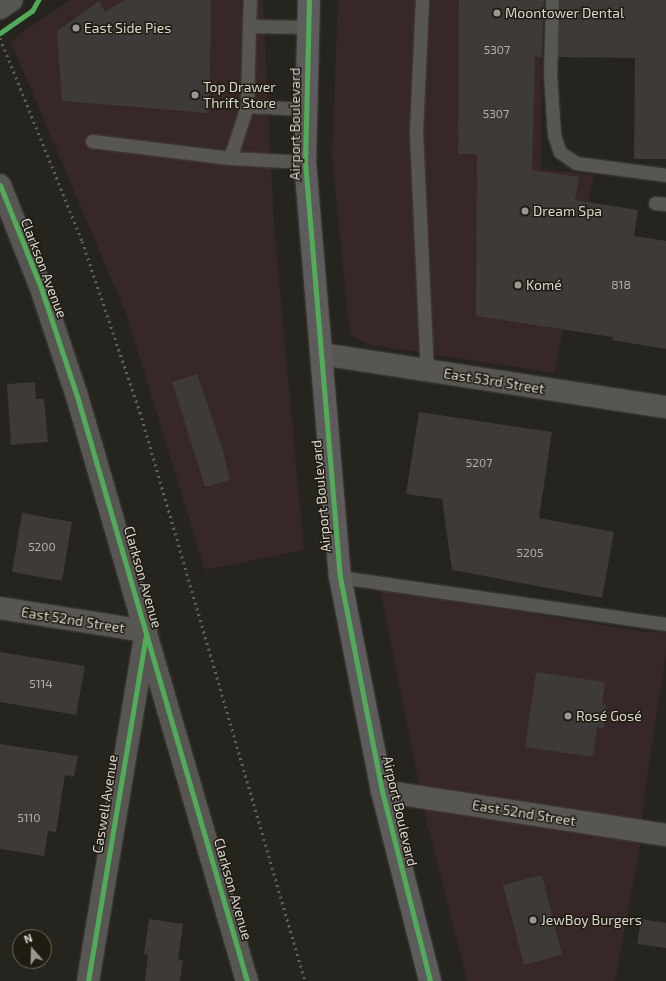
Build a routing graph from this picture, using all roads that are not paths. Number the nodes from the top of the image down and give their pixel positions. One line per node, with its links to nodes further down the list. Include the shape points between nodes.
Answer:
1 (12, 0): 7 (street)
2 (250, 0): 9 (lane)
3 (298, 0): 8 (main road)
4 (309, 0): 8 (main road, Airport Boulevard)
5 (422, 0): 18 (lane, via 416,132)
6 (552, 0): 15 (lane, via 550,74 554,135 560,152 576,163)
7 (0, 8)
8 (308, 24): 9 (lane); 11 (main road, Airport Boulevard)
9 (249, 26): 10 (lane)
10 (247, 106): 11 (lane); 13 (lane)
11 (305, 109): 14 (main road, Airport Boulevard)
12 (92, 142): 13 (lane)
13 (230, 158): 14 (lane)
14 (305, 162): 17 (main road, Airport Boulevard)
15 (666, 175)
16 (0, 185): 23 (street, Clarkson Avenue, via 41,288 77,396)
17 (322, 354): 18 (street, East 53rd Street); 20 (main road, Airport Boulevard)
18 (427, 370): 19 (street, East 53rd Street)
19 (666, 407)
20 (340, 576): 22 (lane); 24 (main road, Airport Boulevard)
21 (0, 608): 23 (street, East 52nd Street)
22 (666, 624)
23 (146, 631): 26 (street, Caswell Avenue); 27 (street, Clarkson Avenue)
24 (382, 791): 25 (street, East 52nd Street); 28 (main road, Airport Boulevard)
25 (666, 834)
26 (88, 981)
27 (247, 981)
28 (430, 981)

